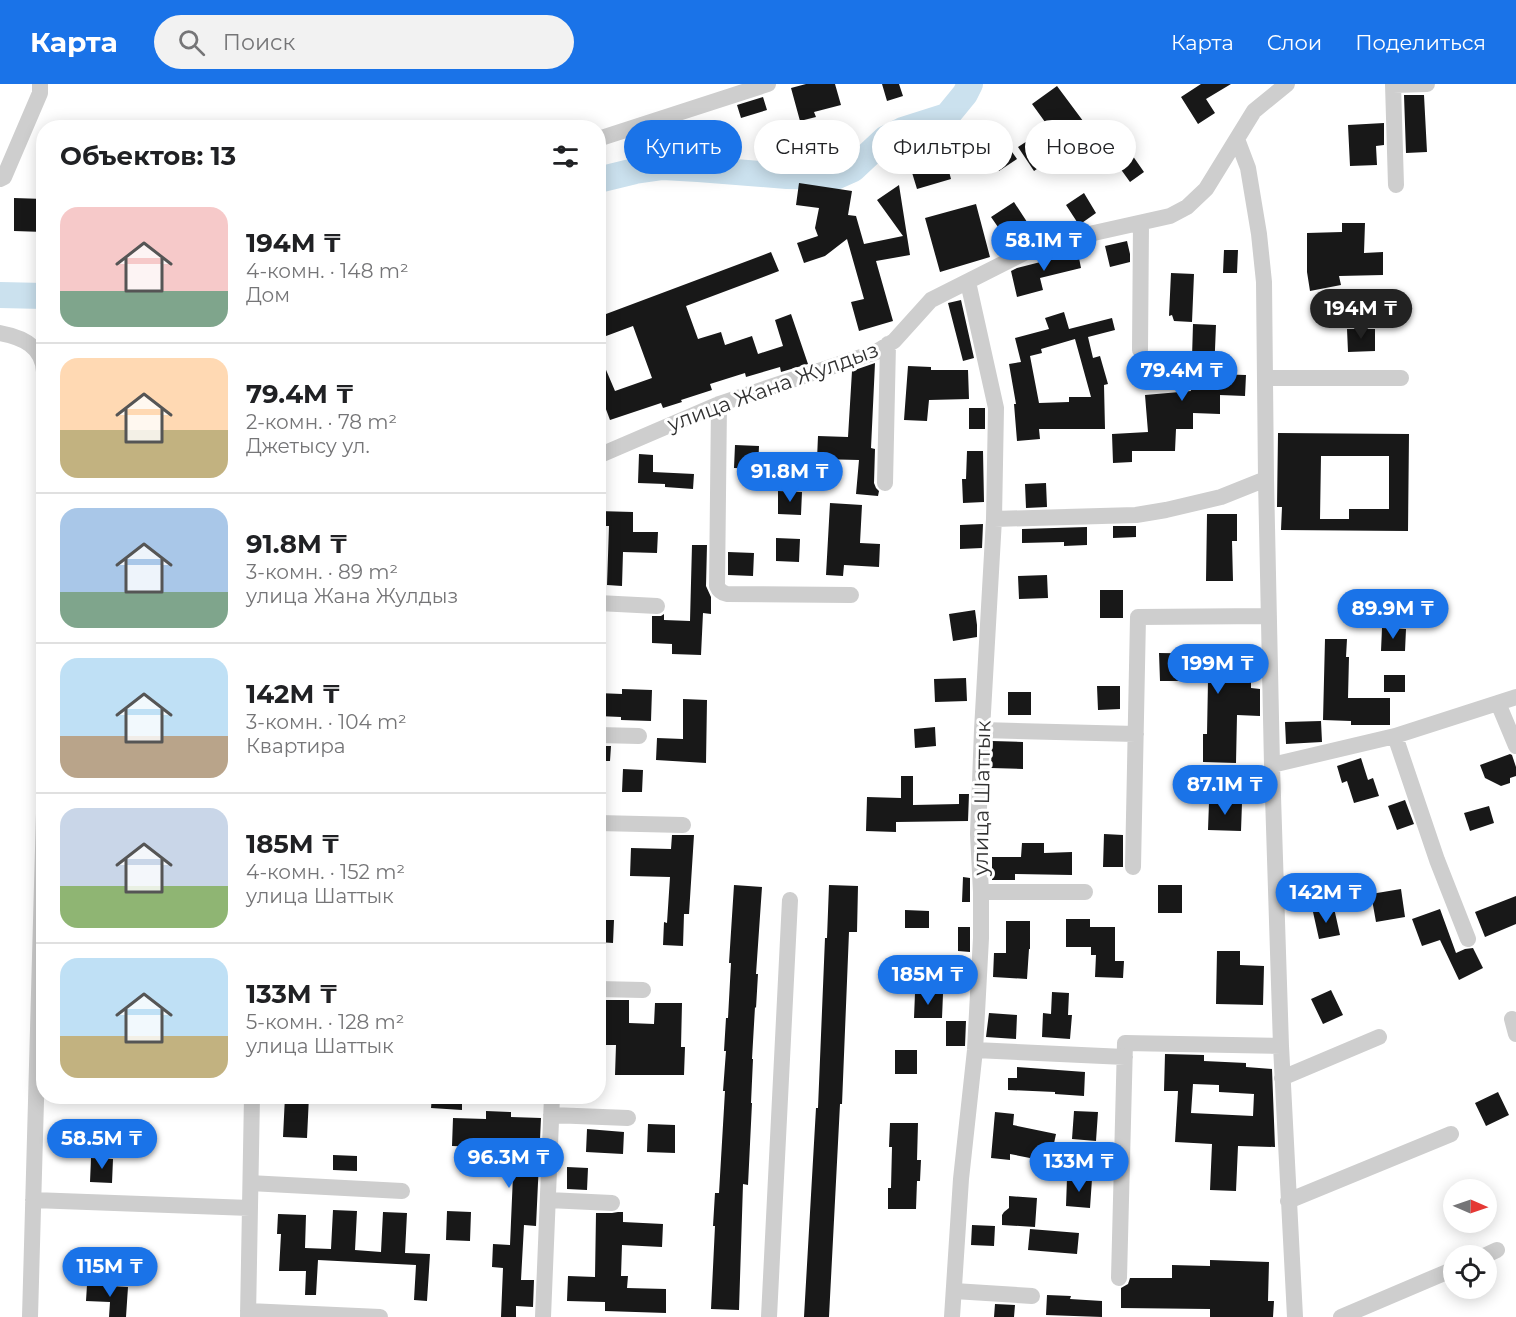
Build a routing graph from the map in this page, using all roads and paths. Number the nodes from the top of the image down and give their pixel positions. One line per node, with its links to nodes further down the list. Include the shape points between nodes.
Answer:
1 (40, 84): 8 (street, via 40,93 4,177)
2 (768, 84): 6 (street)
3 (1287, 84): 7 (street, улица Жана Жулдыз, via 1254,111)
4 (1393, 84): 5 (street); 9 (street)
5 (1427, 84)
6 (606, 136)
7 (1237, 139): 10 (street, улица Жана Жулдыз, via 1206,189 1187,207); 16 (street, via 1248,168 1259,234)
8 (0, 178)
9 (1395, 184)
10 (1141, 224): 11 (street, улица Жана Жулдыз, via 1049,243); 15 (street)
11 (968, 282): 13 (street, улица Жана Жулдыз, via 931,300); 22 (street, улица Шаттык, via 996,408)
12 (0, 333): 14 (street, via 26,340)
13 (888, 344): 18 (street, улица Жана Жулдыз, via 876,352); 21 (street)
14 (36, 350)
15 (1140, 350)
16 (1265, 378): 17 (street); 20 (street)
17 (1401, 378)
18 (719, 404): 19 (street, улица Жана Жулдыз); 23 (street, via 718,589 727,594)
19 (606, 453)
20 (1266, 479): 22 (street, via 1221,496 1136,515); 26 (street)
21 (885, 483)
22 (994, 519): 29 (street, улица Шаттык)
23 (851, 595)
24 (606, 603): 25 (street)
25 (657, 606)
26 (1269, 616): 30 (street, via 1138,617); 35 (street)
27 (1516, 697): 28 (street)
28 (1498, 703): 33 (street); 34 (street)
29 (982, 730): 30 (street); 39 (street, улица Шаттык, via 978,834)
30 (1136, 734): 38 (street)
31 (606, 735): 32 (street)
32 (639, 736)
33 (1395, 736): 35 (street); 42 (street)
34 (1516, 746)
35 (1272, 765): 46 (street)
36 (606, 823): 37 (street)
37 (683, 825)
38 (1133, 867)
39 (981, 892): 40 (street); 47 (street, улица Шаттык)
40 (1085, 892)
41 (790, 900): 71 (street)
42 (1468, 939)
43 (606, 989): 44 (street)
44 (643, 990)
45 (1379, 1037): 49 (street)
46 (1281, 1046): 48 (street, via 1125,1043); 49 (street)
47 (975, 1050): 48 (street); 65 (street, улица Шаттык)
48 (1125, 1057): 64 (street)
49 (1282, 1078): 60 (street)
50 (38, 1104): 58 (street)
51 (252, 1104): 56 (street)
52 (552, 1104): 53 (street)
53 (551, 1115): 54 (street); 59 (street)
54 (627, 1118)
55 (1450, 1134): 60 (street)
56 (251, 1183): 57 (street); 62 (street)
57 (402, 1191)
58 (33, 1200): 62 (street); 68 (street)
59 (548, 1200): 61 (street); 70 (street)
60 (1288, 1201): 73 (street)
61 (612, 1203)
62 (250, 1208): 67 (street)
63 (1443, 1274): 74 (street)
64 (1119, 1278)
65 (954, 1291): 66 (street); 72 (street, улица Шаттык)
66 (1032, 1296)
67 (248, 1314): 69 (street)
68 (30, 1317)
69 (380, 1317)
70 (543, 1317)
71 (769, 1317)
72 (952, 1317)
73 (1295, 1317)
74 (1341, 1317)

